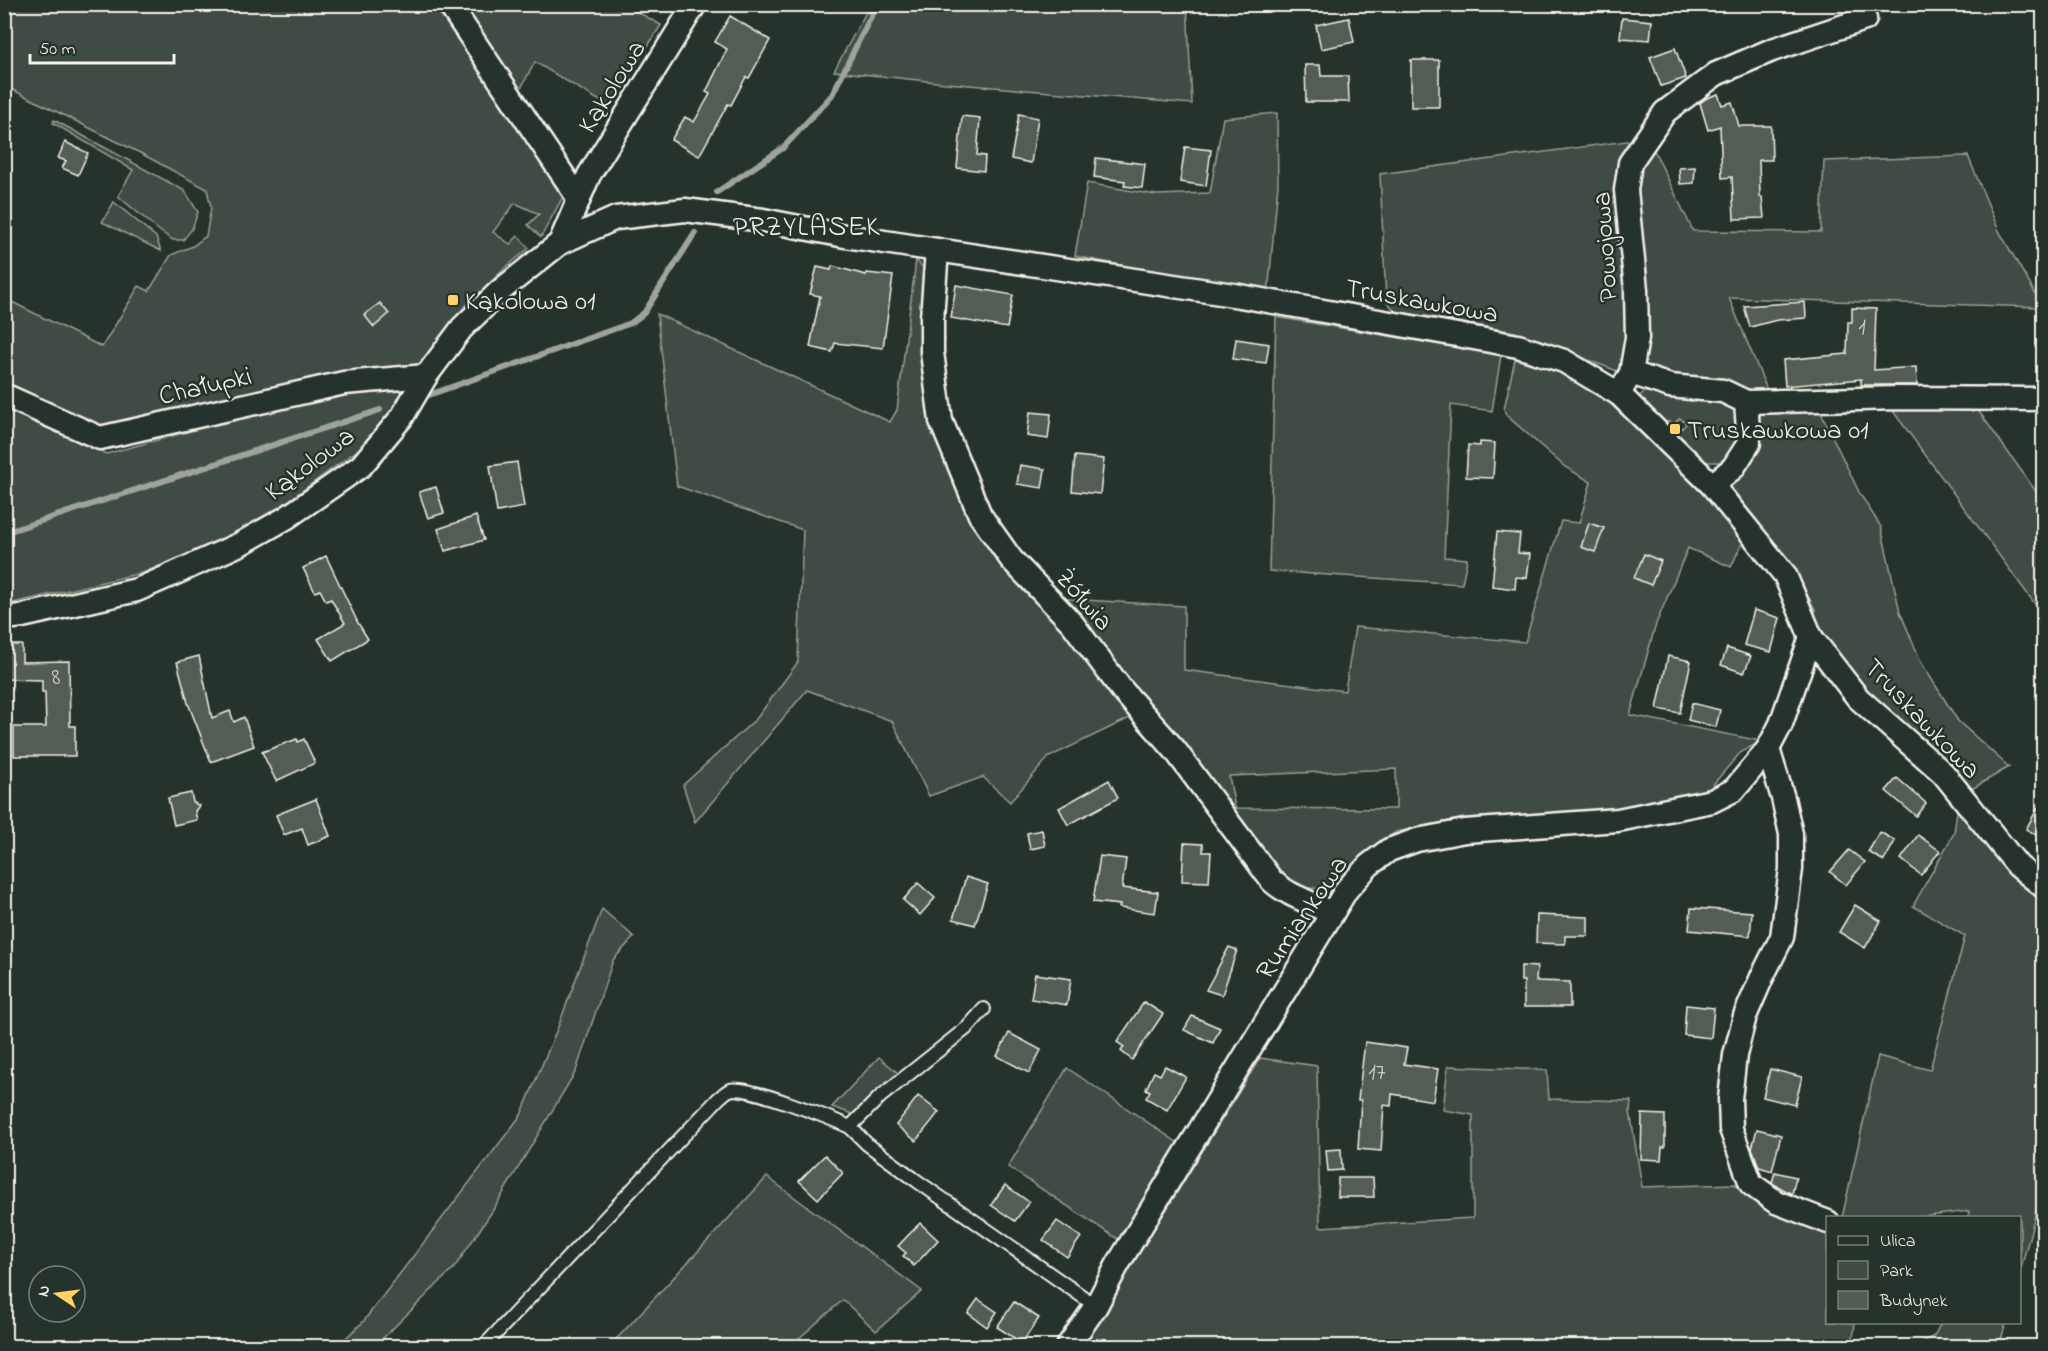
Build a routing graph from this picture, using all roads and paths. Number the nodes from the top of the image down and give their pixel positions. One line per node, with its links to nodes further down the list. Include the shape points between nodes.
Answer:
1 (449, 4): 4 (street, Kąkolowa)
2 (695, 4): 4 (street, Kąkolowa, via 589,175)
3 (1865, 19): 7 (street, Powojowa, via 1772,50 1716,74 1665,112 1630,163 1626,190 1637,338)
4 (579, 199): 5 (street, Kąkolowa)
5 (560, 243): 6 (street, Truskawkowa, via 616,218 685,210); 8 (street, Kąkolowa, via 466,324)
6 (937, 250): 9 (street, Truskawkowa, via 1240,296 1518,346 1564,361); 18 (street, Żółwia, via 932,352 940,421 980,515 1011,559 1072,623 1122,690 1175,750 1272,881 1285,893)
7 (1631, 373): 9 (street, Powojowa); 12 (street, via 1670,386 1723,391)
8 (426, 376): 10 (street, Chałupki, via 344,383 99,438); 14 (street, Kąkolowa, via 402,417 361,466 286,518 240,544 137,590)
9 (1619, 394): 13 (street, Truskawkowa)
10 (4, 395)
11 (2043, 399): 12 (street)
12 (1746, 402): 13 (street, via 1749,443 1733,468)
13 (1712, 485): 15 (street, Truskawkowa, via 1785,575)
14 (4, 618)
15 (1811, 637): 16 (street, Rumiankowa, via 1781,724); 17 (street, Truskawkowa, via 1858,698 1943,773 2018,866)
16 (1768, 749): 18 (street, Rumiankowa, via 1734,790 1713,801 1618,820 1465,831 1389,850 1347,889); 21 (street, via 1791,834 1790,879 1782,937 1745,1016 1735,1055 1731,1129 1751,1184 1776,1202)
17 (2043, 887)
18 (1332, 914): 22 (street, Rumiankowa)
19 (984, 1009): 20 (lane, via 968,1027)
20 (850, 1126): 22 (lane, via 908,1175); 23 (lane, via 776,1099 730,1089)
21 (1826, 1222)
22 (1096, 1306): 24 (street, Rumiankowa)
23 (484, 1347)
24 (1068, 1347)

